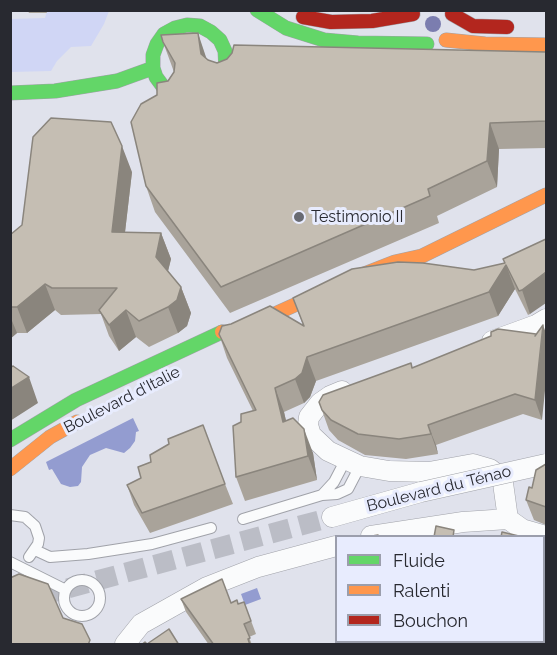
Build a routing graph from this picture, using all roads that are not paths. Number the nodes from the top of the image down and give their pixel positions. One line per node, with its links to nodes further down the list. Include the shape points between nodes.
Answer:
1 (257, 10): 7 (street, via 286,28 324,40)
2 (415, 12): 4 (street, via 372,21 331,22); 7 (street, via 413,32)
3 (451, 12): 5 (street, via 473,26); 6 (street, via 454,23)
4 (290, 13)
5 (523, 27)
6 (446, 40): 7 (street); 8 (street, via 485,45)
7 (427, 44)
8 (546, 45)
9 (153, 68): 10 (street, via 153,55 164,34 188,25 200,26 220,40); 11 (street); 12 (street, via 117,81 55,91)
10 (226, 71)
11 (167, 92)
12 (10, 93)
13 (546, 195): 14 (street, Boulevard d'Italie)
14 (422, 256): 15 (street); 20 (street, Boulevard d'Italie, via 354,278 230,338 219,332 76,400)
15 (439, 267)
16 (546, 319): 17 (street)
17 (477, 346)
18 (361, 385): 21 (street, via 320,403 308,425 311,435 328,451)
19 (89, 415): 23 (street, Boulevard d'Italie, via 50,437)
20 (10, 440)
21 (352, 464): 24 (lane); 24 (lane, via 348,489); 28 (street, via 413,472 473,464 490,469 503,483)
22 (546, 464): 26 (street, Boulevard du Ténao, bridge)
23 (10, 468)
24 (322, 495): 27 (lane)
25 (10, 515): 29 (lane, via 24,517 35,526 39,538 32,554 50,557 152,543)
26 (332, 517)
27 (243, 519)
28 (508, 519): 30 (street); 31 (street, via 522,529)
29 (211, 528)
30 (383, 535)
31 (543, 535)
32 (335, 546): 35 (street, via 258,567 207,587 141,624)
33 (10, 562): 34 (lane)
34 (66, 590)
35 (125, 645)

